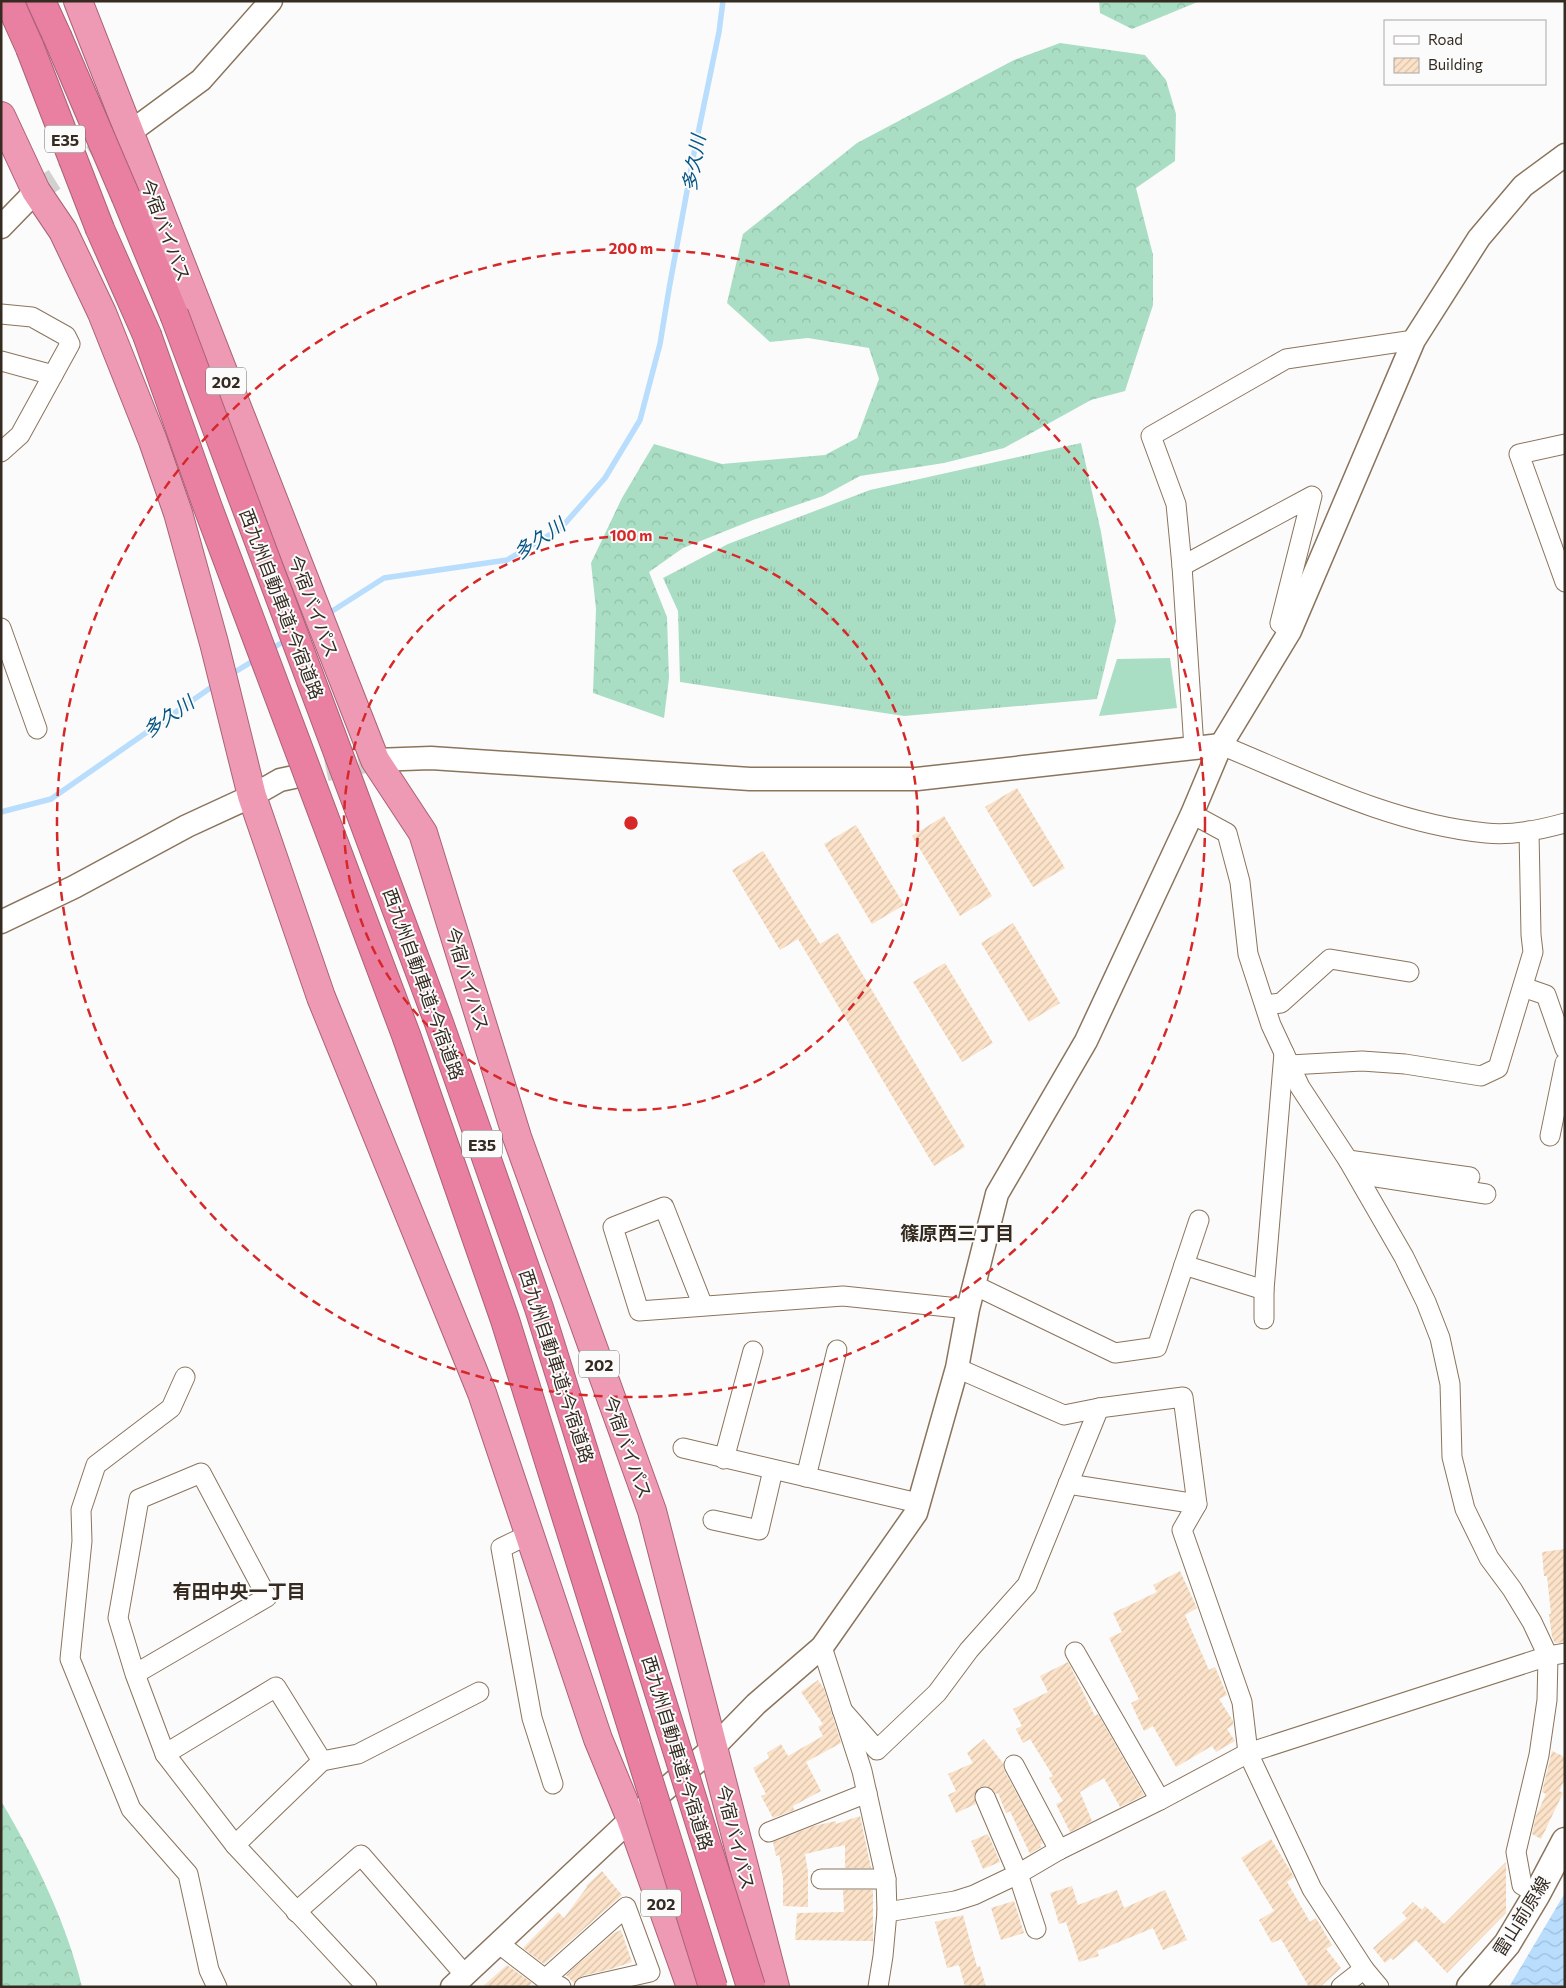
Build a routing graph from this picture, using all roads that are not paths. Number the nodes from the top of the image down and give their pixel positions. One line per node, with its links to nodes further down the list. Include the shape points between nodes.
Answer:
1 (9, 1): 96 (highway, 西九州自動車道;今宿道路 / E35, bridge, via 146,335 406,1035 506,1320)
2 (41, 1): 97 (highway, 西九州自動車道;今宿道路 / E35, bridge, via 174,314 439,1023 540,1308)
3 (78, 1): 6 (highway, 今宿バイパス / 202)
4 (271, 1): 6 (street, via 201,80)
5 (1, 116): 8 (highway, 202)
6 (128, 133): 23 (highway, 今宿バイパス / 202)
7 (1565, 155): 11 (street, via 1523,186 1478,238)
8 (36, 191): 9 (street); 25 (highway, 202, via 63,231 102,313 178,513)
9 (1, 227)
10 (1, 314): 13 (street, via 32,317 66,336 70,344)
11 (1414, 340): 16 (street, via 1286,360 1150,436 1176,504); 19 (street)
12 (1, 361): 13 (street)
13 (53, 375): 15 (street, via 20,435)
14 (1565, 444): 17 (street, via 1519,454)
15 (1, 452)
16 (1182, 566): 19 (street, via 1312,496 1280,622); 22 (street)
17 (1565, 582)
18 (1, 628): 20 (street)
19 (1290, 630): 21 (street)
20 (37, 729)
21 (1221, 745): 22 (street); 26 (street); 28 (street, via 1369,806 1423,821 1488,833)
22 (1194, 748): 23 (street, via 917,779 750,779 431,758)
23 (375, 760): 67 (highway, 今宿バイパス / 202, via 423,833 517,1137 652,1511)
24 (294, 777): 25 (street, via 280,780)
25 (252, 796): 29 (street); 60 (highway, 202, via 322,997 482,1393)
26 (1192, 814): 32 (street, via 1227,832 1240,882 1248,954); 42 (street, via 1086,1041 998,1194)
27 (1565, 823): 28 (street)
28 (1529, 831): 31 (street, via 1533,952)
29 (1, 922)
30 (1409, 972): 32 (street, via 1330,959 1281,1002)
31 (1523, 987): 33 (street, via 1546,995); 34 (street, via 1498,1068 1481,1076 1406,1064)
32 (1265, 1005): 34 (street)
33 (1565, 1049)
34 (1287, 1058): 37 (street, via 1300,1087); 43 (street)
35 (1565, 1063): 36 (street)
36 (1550, 1136)
37 (1353, 1167): 38 (street); 39 (street); 63 (street, via 1404,1257 1440,1338 1450,1384 1452,1456 1465,1508 1488,1558)
38 (1470, 1177)
39 (1486, 1194)
40 (1198, 1220): 41 (street)
41 (1184, 1265): 42 (street, via 1157,1347 1115,1353); 43 (street)
42 (974, 1286): 45 (street)
43 (1264, 1290): 46 (street)
44 (703, 1306): 44 (street, via 638,1311 612,1227 664,1207); 45 (street, via 843,1296)
45 (968, 1309): 49 (street)
46 (1264, 1319)
47 (837, 1350): 55 (street)
48 (752, 1351): 53 (street)
49 (957, 1368): 51 (street, via 1064,1415); 57 (street)
50 (185, 1377): 92 (street, via 171,1408 96,1465 81,1510 82,1541 70,1659 131,1809 188,1874 209,1970)
51 (1099, 1408): 56 (street); 58 (street, via 1183,1397)
52 (683, 1448): 53 (street)
53 (724, 1459): 54 (street)
54 (773, 1470): 55 (street); 59 (street, via 759,1530)
55 (806, 1477): 57 (street)
56 (1068, 1484): 58 (street); 66 (street, via 1027,1585 969,1650 937,1692 877,1750)
57 (918, 1503): 61 (street, via 916,1513)
58 (1197, 1504): 68 (street, via 1182,1530 1242,1702)
59 (713, 1520)
60 (530, 1534): 72 (street, via 501,1548 532,1718); 76 (highway, 202, via 598,1739)
61 (822, 1646): 66 (street); 67 (street)
62 (1075, 1652): 75 (street)
63 (1556, 1655): 68 (street); 84 (street, via 1516,1852 1522,1886)
64 (135, 1674): 64 (street, via 118,1618 139,1499 201,1473 267,1597); 69 (street)
65 (479, 1692): 70 (street, via 358,1754)
66 (842, 1710): 73 (street)
67 (714, 1746): 76 (street); 98 (highway, 今宿バイパス / 202)
68 (1248, 1752): 75 (street); 89 (street, via 1312,1889)
69 (165, 1754): 70 (street, via 276,1687); 78 (street)
70 (322, 1761): 78 (street)
71 (1014, 1765): 80 (street)
72 (553, 1784)
73 (867, 1793): 77 (street); 83 (street)
74 (985, 1797): 81 (street)
75 (1160, 1800): 80 (street)
76 (631, 1819): 88 (street); 95 (highway, 202)
77 (769, 1832)
78 (235, 1845): 85 (street)
79 (1563, 1848): 84 (main road, 雷山前原線)
80 (1059, 1850): 81 (street)
81 (1018, 1874): 86 (street, via 955,1901); 87 (street)
82 (821, 1879): 83 (street)
83 (886, 1879): 86 (street)
84 (1538, 1894): 102 (main road, 雷山前原線, via 1506,1944)
85 (296, 1912): 90 (street, via 361,1855); 93 (street)
86 (887, 1912): 99 (street)
87 (1036, 1929)
88 (498, 1943): 90 (street); 91 (street)
89 (1364, 1969): 100 (street); 101 (street)
90 (458, 1981)
91 (553, 1984): 94 (street, via 626,1907 650,1972)
92 (217, 1987)
93 (367, 1987)
94 (584, 1987)
95 (690, 1987)
96 (713, 1987)
97 (751, 1987)
98 (775, 1987)
99 (878, 1987)
100 (1341, 1987)
101 (1379, 1987)
102 (1470, 1987)

